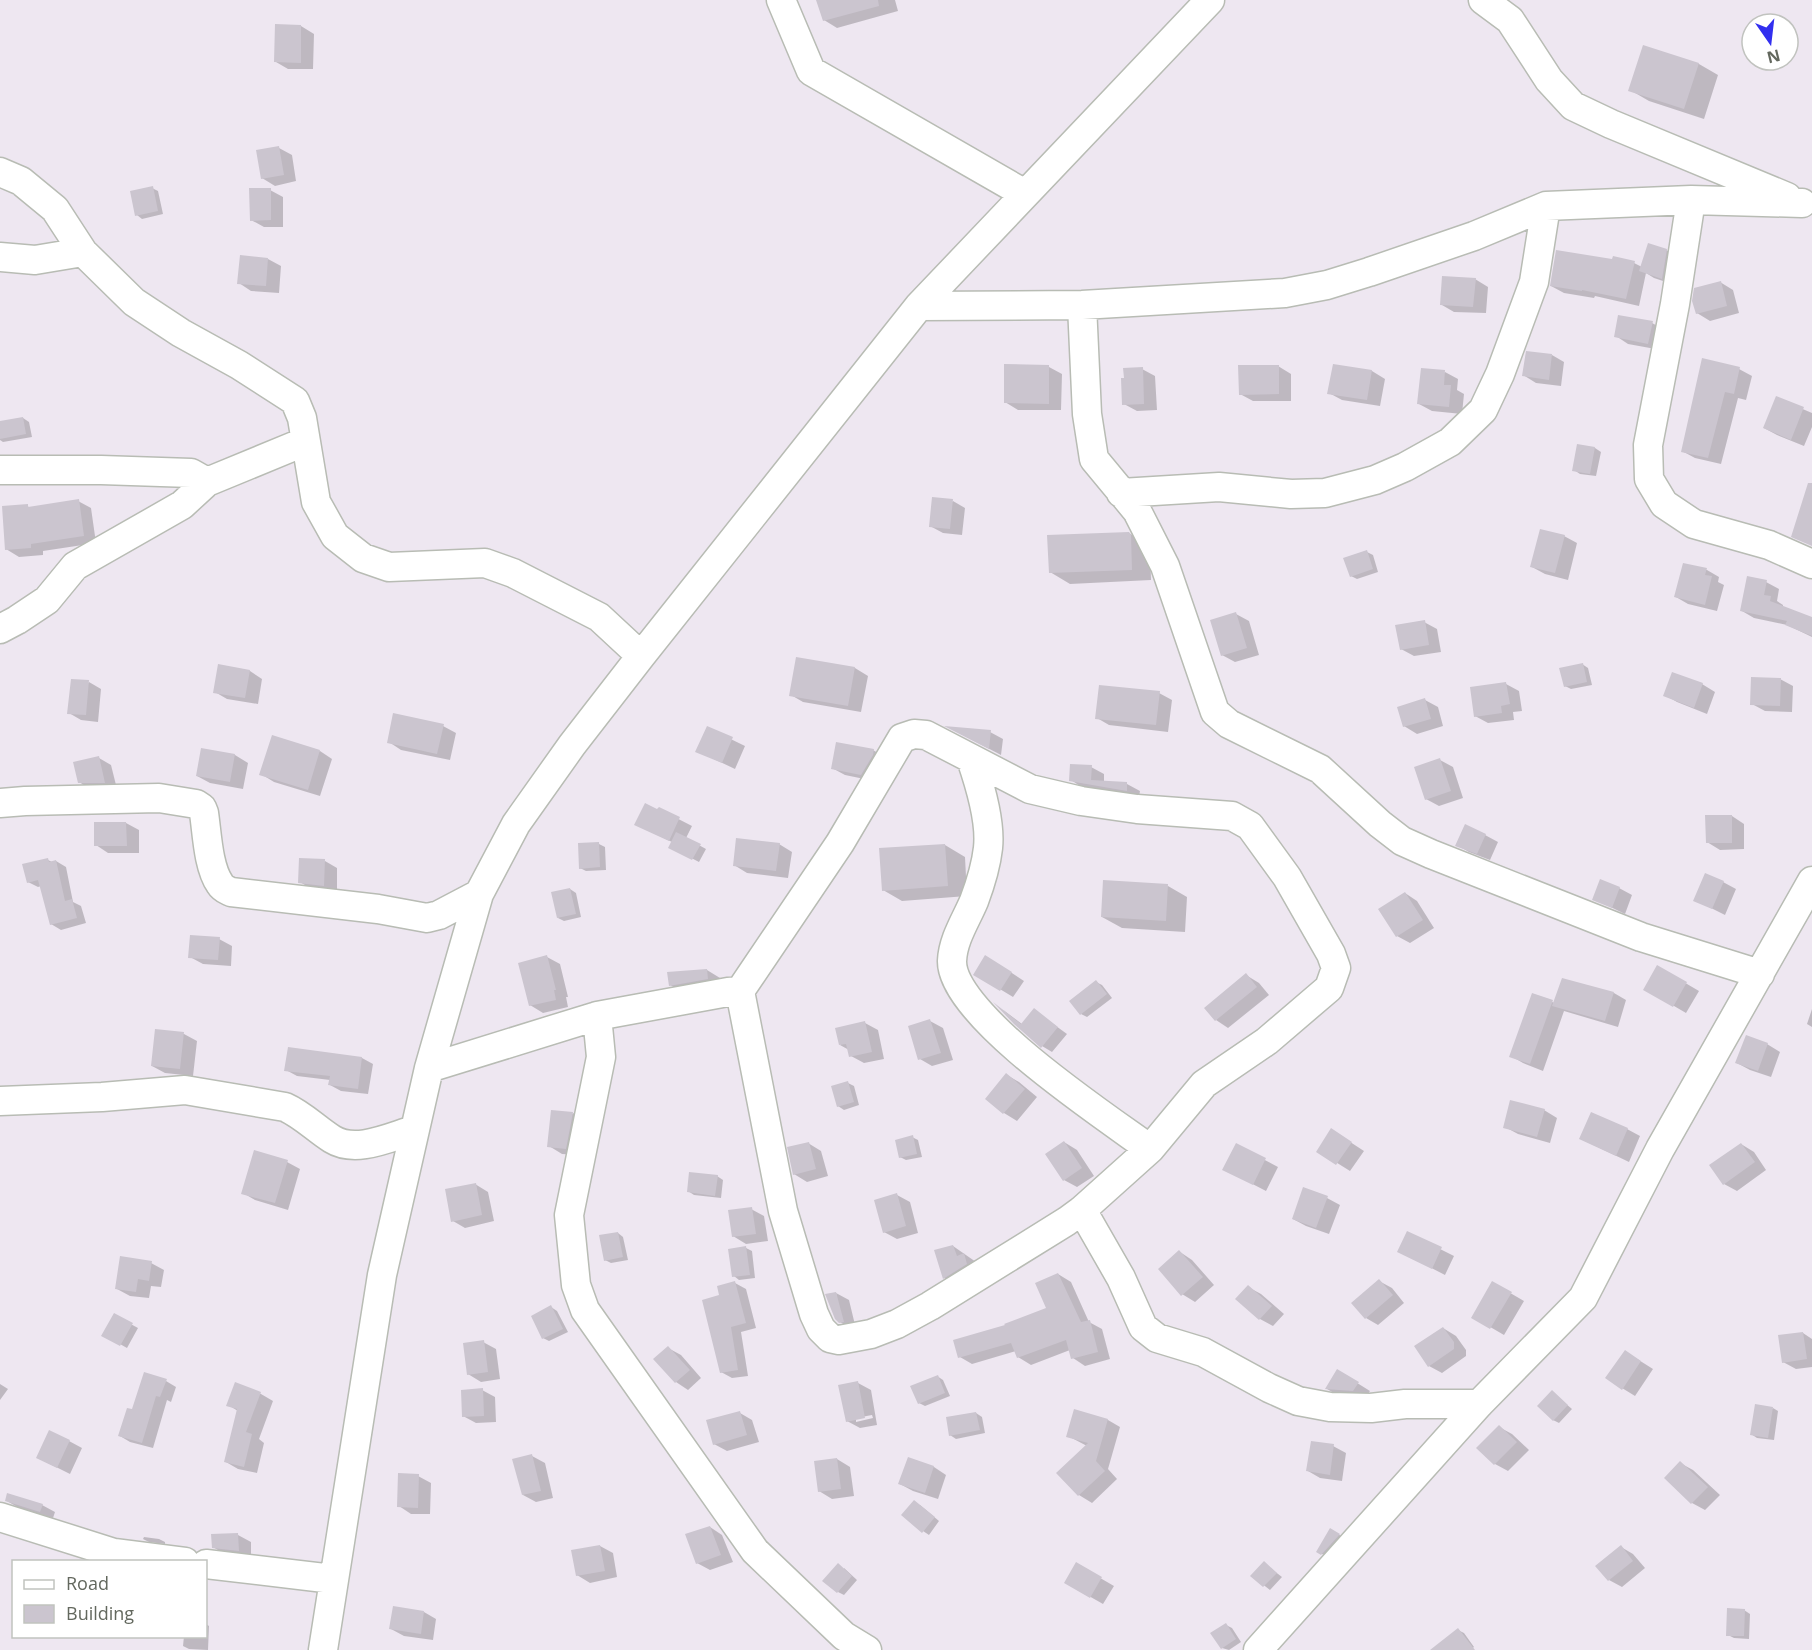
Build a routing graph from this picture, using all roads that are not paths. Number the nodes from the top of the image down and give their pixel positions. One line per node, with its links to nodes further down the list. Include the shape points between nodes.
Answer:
1 (781, 0): 5 (street, via 811,71)
2 (1210, 0): 5 (street)
3 (1483, 0): 7 (street, via 1510,20 1550,80 1574,106)
4 (0, 172): 9 (street, via 21,181 55,209)
5 (1025, 194): 12 (street)
6 (1691, 200): 7 (street); 8 (street); 17 (street, via 1648,445 1649,479 1664,504 1694,524 1769,545)
7 (1807, 204)
8 (1546, 206): 11 (street, via 1474,236 1327,285 1285,293); 16 (street, via 1534,282 1500,374 1483,410 1450,442 1405,468 1325,493 1291,494 1219,486)
9 (82, 252): 10 (street, via 35,260); 13 (street, via 134,302 295,401 302,418)
10 (0, 257)
11 (1082, 304): 12 (street); 16 (street, via 1087,414 1094,459)
12 (919, 306): 19 (street)
13 (304, 442): 15 (street); 19 (street, via 316,502 335,536 363,558 389,567 485,563 599,617)
14 (0, 470): 15 (street, via 191,473)
15 (207, 482): 18 (street, via 182,505 75,566 47,600)
16 (1121, 493): 24 (street, via 1137,511 1165,566 1215,712 1229,724 1320,769 1402,841 1641,937)
17 (1812, 564)
18 (0, 629)
19 (641, 656): 23 (street, via 516,824)
20 (972, 759): 25 (street, via 926,735 902,738 840,843); 30 (street, via 986,815 988,847 974,901 952,958 956,978 967,997 1003,1037); 30 (street, via 1029,789 1081,801 1232,816 1250,826 1287,877 1331,954 1336,968 1329,988 1267,1041 1204,1084)
21 (0, 803): 23 (street, via 159,798 196,804 204,813 218,882 231,892 427,918)
22 (1812, 881): 24 (street)
23 (479, 894): 27 (street)
24 (1760, 974): 32 (street, via 1660,1149 1583,1298)
25 (740, 992): 26 (street); 31 (street, via 783,1211 814,1314 820,1329 830,1338 871,1334 897,1324)
26 (597, 1016): 27 (street); 38 (street, via 600,1057 569,1215 576,1285 585,1310 755,1551 844,1636)
27 (429, 1068): 29 (street)
28 (0, 1101): 29 (street, via 185,1090 285,1107 334,1140 348,1144 360,1145)
29 (414, 1130): 36 (street, via 382,1275)
30 (1150, 1149): 31 (street)
31 (1082, 1210): 32 (street, via 1121,1278 1143,1327 1157,1338 1203,1352 1298,1401 1371,1408)
32 (1479, 1404): 39 (street)
33 (0, 1516): 34 (street, via 114,1553)
34 (169, 1560)
35 (207, 1564): 36 (street)
36 (333, 1579): 37 (street)
37 (323, 1650)
38 (867, 1650)
39 (1258, 1650)

